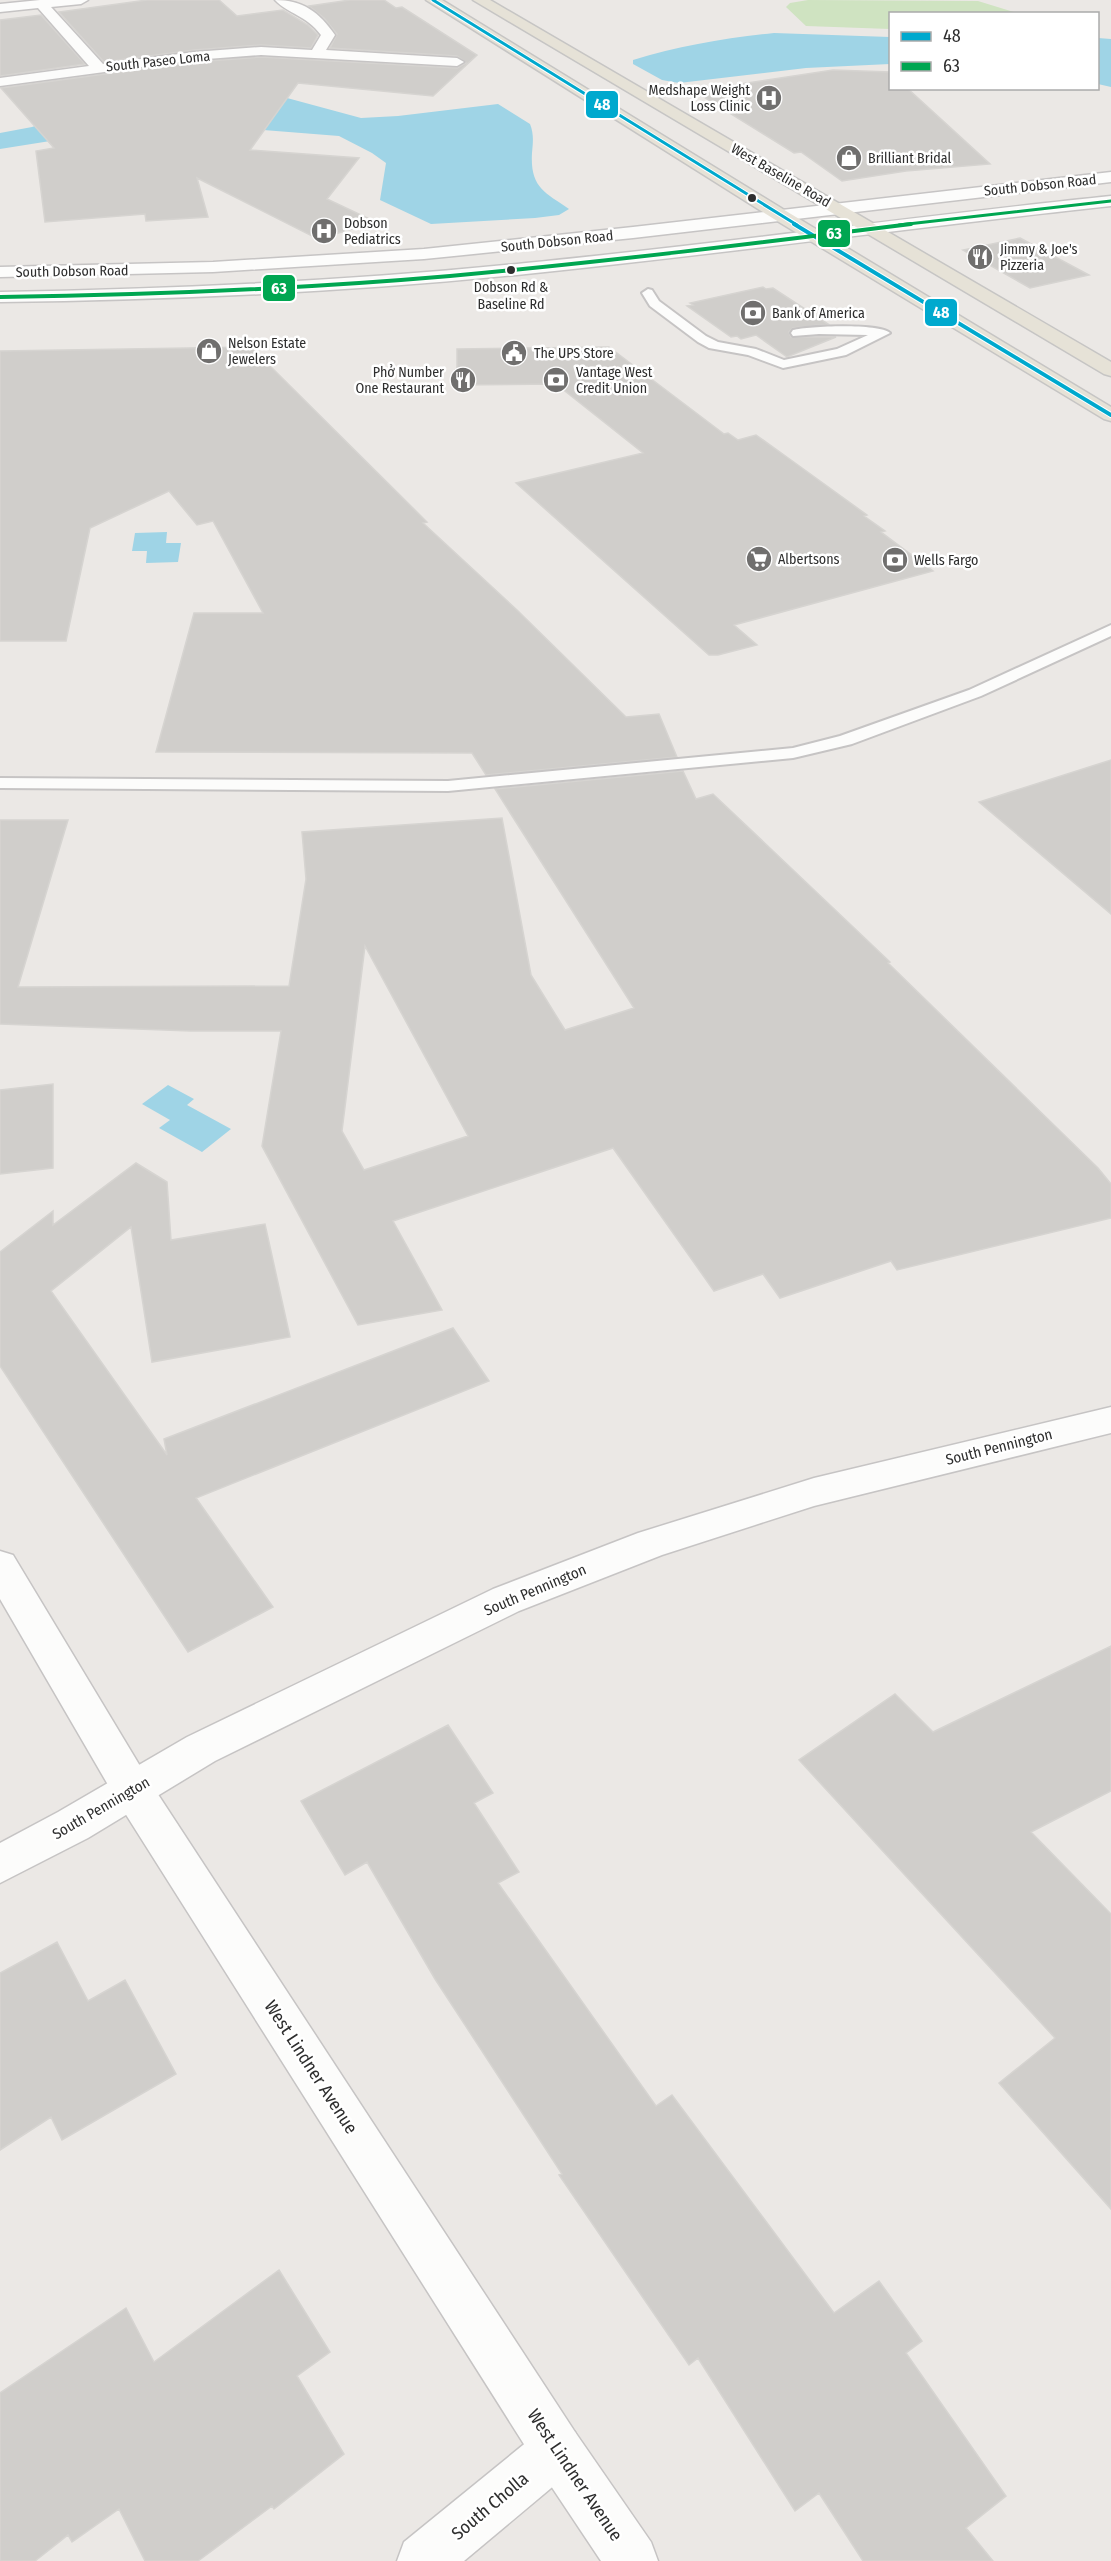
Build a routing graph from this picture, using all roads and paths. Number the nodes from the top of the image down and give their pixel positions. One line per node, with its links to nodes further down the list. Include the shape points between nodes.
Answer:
1 (81, 0): 5 (main road)
2 (282, 0): 7 (main road, via 304,9 328,35)
3 (433, 0): 14 (main road)
4 (480, 0): 13 (main road, West Baseline Road)
5 (42, 4): 6 (main road); 9 (main road)
6 (0, 8)
7 (316, 55): 8 (main road, South Paseo Loma); 9 (main road, South Paseo Loma, via 261,51)
8 (457, 62)
9 (98, 67): 10 (main road, South Paseo Loma)
10 (0, 82)
11 (1111, 177): 13 (main road, South Dobson Road)
12 (1111, 201): 15 (main road, South Dobson Road)
13 (837, 208): 14 (main road, South Dobson Road); 15 (main road, West Baseline Road)
14 (780, 215): 16 (main road); 17 (main road, South Dobson Road, via 563,241 358,259)
15 (872, 229): 16 (main road, South Dobson Road); 23 (main road, West Baseline Road)
16 (813, 235): 19 (main road, South Dobson Road, via 430,278 150,294); 24 (main road)
17 (0, 272)
18 (648, 293): 21 (lane, via 654,303 702,339 726,348)
19 (0, 297)
20 (884, 333): 20 (lane, via 806,339 819,330); 22 (lane, via 841,352 783,364)
21 (751, 347): 22 (lane); 22 (lane, via 780,349)
22 (766, 357)
23 (1111, 370)
24 (1111, 415)
25 (1111, 630): 26 (lane, via 975,693 846,740 783,754 448,786)
26 (0, 783)
27 (1111, 1420): 29 (main road, South Pennington, via 814,1492 651,1544 506,1600 201,1749)
28 (0, 1566): 29 (main road, West Lindner Avenue)
29 (132, 1789): 30 (main road, South Pennington); 31 (main road, West Lindner Avenue)
30 (0, 1864)
31 (557, 2450): 32 (main road, South Cholla); 33 (main road, West Lindner Avenue)
32 (423, 2561)
33 (632, 2561)

